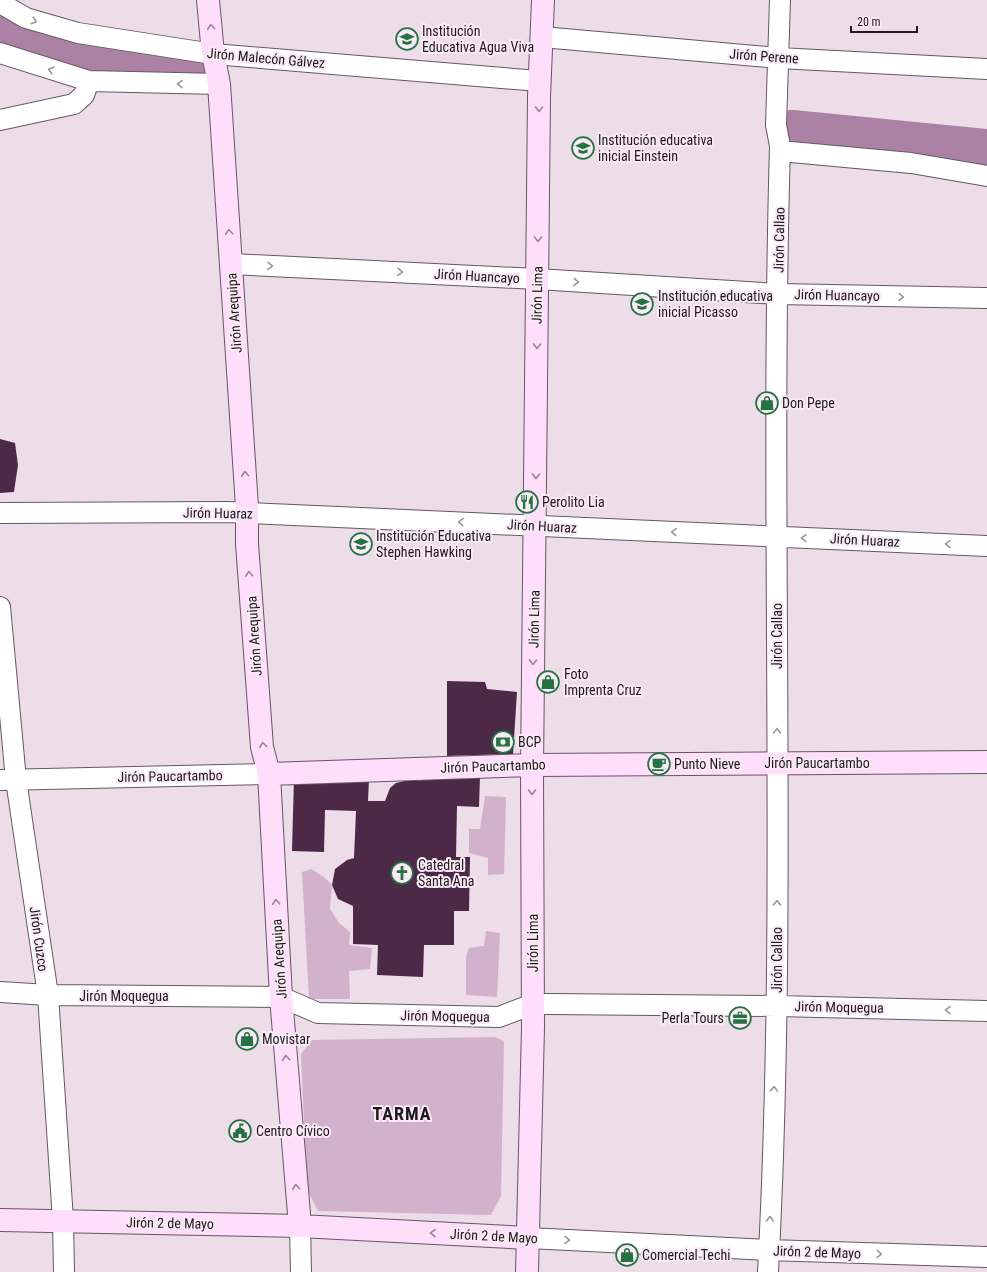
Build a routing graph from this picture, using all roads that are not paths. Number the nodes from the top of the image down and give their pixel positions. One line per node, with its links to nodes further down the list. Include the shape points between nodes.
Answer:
1 (208, 0): 7 (street, Jirón Arequipa, one-way to 1)
2 (543, 0): 5 (street, Jirón Lima)
3 (780, 0): 8 (street, Jirón Callao)
4 (0, 3): 7 (street, Jirón Malecón Gálvez, one-way to 7, via 26,18 78,33)
5 (542, 37): 8 (street, Jirón Perene); 10 (street, Jirón Lima)
6 (0, 53): 11 (street, one-way to 6)
7 (213, 54): 10 (street, Jirón Malecón Gálvez); 12 (street, Jirón Arequipa)
8 (779, 58): 9 (street, Jirón Perene); 14 (street, Jirón Callao, via 776,125)
9 (987, 69)
10 (539, 80): 17 (street, Jirón Lima, one-way to 17)
11 (89, 81): 12 (street, one-way to 11); 13 (street, via 84,95 74,104)
12 (219, 84): 16 (street, Jirón Arequipa, one-way to 12)
13 (0, 120)
14 (780, 150): 15 (street, via 912,163); 18 (street, Jirón Callao)
15 (987, 176)
16 (231, 264): 17 (street, Jirón Huancayo, one-way to 17); 21 (street, Jirón Arequipa, one-way to 16)
17 (538, 279): 18 (street, Jirón Huancayo, one-way to 18); 22 (street, Jirón Lima, one-way to 22)
18 (778, 294): 19 (street, Jirón Huancayo, one-way to 19); 23 (street, Jirón Callao)
19 (987, 298)
20 (0, 513): 21 (street, Jirón Huaraz)
21 (247, 513): 22 (street, Jirón Huaraz, one-way to 21); 29 (street, Jirón Arequipa, one-way to 21, via 262,747)
22 (535, 526): 23 (street, Jirón Huaraz, one-way to 22); 28 (street, Jirón Lima, one-way to 28)
23 (778, 536): 24 (street, Jirón Huaraz, one-way to 23); 27 (street, Jirón Callao, one-way to 23)
24 (987, 546)
25 (0, 607): 30 (street, Jirón Cuzco)
26 (987, 762): 27 (street, Jirón Paucartambo)
27 (777, 763): 28 (street, Jirón Paucartambo); 35 (street, Jirón Callao, one-way to 27)
28 (532, 765): 29 (street, Jirón Paucartambo); 34 (street, Jirón Lima, one-way to 34)
29 (269, 774): 30 (street, Jirón Paucartambo); 33 (street, Jirón Arequipa, one-way to 29)
30 (8, 780): 32 (street, Jirón Cuzco)
31 (0, 992): 32 (street, Jirón Moquegua)
32 (48, 995): 33 (street, Jirón Moquegua); 38 (street, Jirón Cuzco)
33 (281, 997): 34 (street, Jirón Moquegua, via 318,1013 499,1017); 39 (street, Jirón Arequipa, one-way to 33)
34 (533, 1004): 35 (street, Jirón Moquegua); 40 (street, Jirón Lima)
35 (777, 1006): 36 (street, Jirón Moquegua, one-way to 35); 41 (street, Jirón Callao, one-way to 35)
36 (987, 1011)
37 (0, 1220): 38 (street, Jirón 2 de Mayo)
38 (63, 1220): 39 (street, Jirón 2 de Mayo); 43 (street, Jirón Cuzco)
39 (300, 1226): 40 (street, Jirón 2 de Mayo, one-way to 39); 44 (street, Jirón Arequipa)
40 (528, 1238): 41 (street, Jirón 2 de Mayo, one-way to 41); 45 (street, Jirón Lima)
41 (769, 1250): 42 (street, Jirón 2 de Mayo, one-way to 42); 46 (street, Jirón Callao)
42 (987, 1257)
43 (64, 1272)
44 (301, 1272)
45 (527, 1272)
46 (768, 1272)

